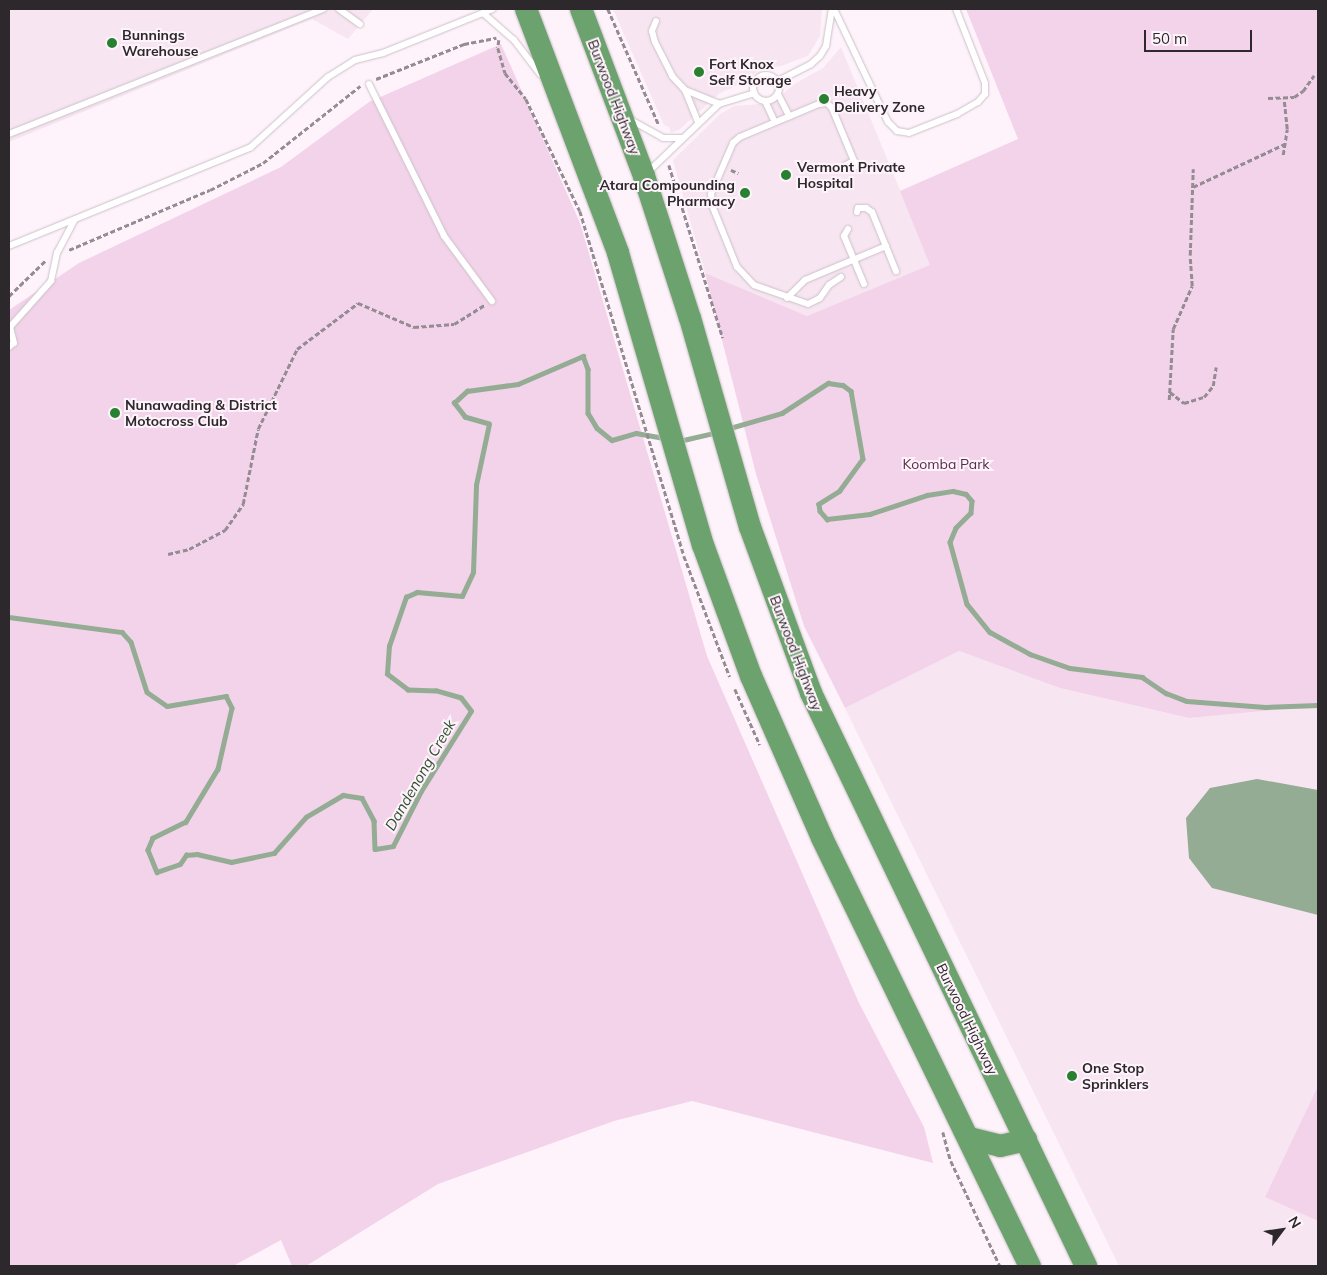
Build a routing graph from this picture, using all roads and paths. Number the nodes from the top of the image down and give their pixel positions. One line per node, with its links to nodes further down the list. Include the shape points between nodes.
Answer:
1 (322, 9): 27 (lane)
2 (339, 9): 11 (lane)
3 (493, 9): 9 (lane)
4 (526, 9): 14 (highway)
5 (581, 9): 23 (highway, Burwood Highway)
6 (608, 9): 28 (path, via 663,130)
7 (833, 9): 8 (lane, via 888,122 897,131 909,133 958,114 985,94 985,83); 13 (lane, via 826,46 820,56)
8 (956, 9)
9 (482, 13): 14 (lane, via 525,52 544,80); 38 (lane, via 382,53 355,60 328,76 252,147)
10 (656, 22): 16 (lane, via 652,31 664,62)
11 (360, 24)
12 (1314, 75): 20 (path, via 1303,91)
13 (778, 81): 17 (lane, via 769,75 758,76 753,84); 18 (lane)
14 (556, 82): 57 (highway, via 616,244 725,608 770,725)
15 (368, 84): 39 (path, via 342,98 308,131 263,163 210,190); 48 (lane, via 444,236); 55 (path, via 383,75 464,44 500,38 498,48 505,73 526,98 580,211 662,489)
16 (685, 90): 22 (lane); 26 (lane)
17 (754, 93): 21 (lane); 22 (lane)
18 (778, 94): 21 (lane); 24 (lane)
19 (1268, 98): 20 (path)
20 (1284, 99): 30 (path)
21 (765, 101): 25 (lane)
22 (719, 104): 26 (lane)
23 (621, 115): 28 (lane); 35 (highway, Burwood Highway)
24 (790, 116): 25 (lane); 33 (lane, via 827,104 855,164)
25 (776, 122): 47 (lane, via 732,143 711,194 712,205 744,277)
26 (698, 123): 29 (lane)
27 (9, 134)
28 (663, 138): 29 (lane)
29 (683, 138): 32 (lane)
30 (1285, 144): 31 (path); 36 (path)
31 (1283, 155)
32 (666, 158): 35 (lane); 49 (path)
33 (846, 165)
34 (1193, 169): 36 (path)
35 (644, 176): 58 (highway, Burwood Highway, via 769,584 829,736)
36 (1192, 187): 52 (path, via 1192,286 1173,329)
37 (857, 212): 42 (lane, via 858,208 872,212)
38 (75, 219): 41 (lane); 50 (lane, via 57,253 51,281 10,327 14,343)
39 (127, 224)
40 (848, 229): 43 (lane, via 844,236)
41 (9, 246)
42 (886, 246): 43 (lane); 44 (lane)
43 (854, 259): 46 (lane); 47 (lane, via 805,280)
44 (896, 271)
45 (841, 277): 47 (lane, via 829,285 820,298 808,304)
46 (864, 284)
47 (787, 298)
48 (492, 301): 54 (path, via 454,324 414,327 358,303 297,349 258,429 243,504 225,530 189,549)
49 (723, 338)
50 (9, 347)
51 (1216, 367): 52 (path, via 1213,386 1198,400 1184,403)
52 (1169, 391): 53 (path)
53 (1169, 400)
54 (168, 554)
55 (717, 644)
56 (941, 1124): 59 (path, via 951,1161)
57 (969, 1138): 58 (highway, via 1000,1146); 60 (highway)
58 (1026, 1140): 61 (highway, Burwood Highway)
59 (1000, 1266)
60 (1030, 1266)
61 (1086, 1266)

